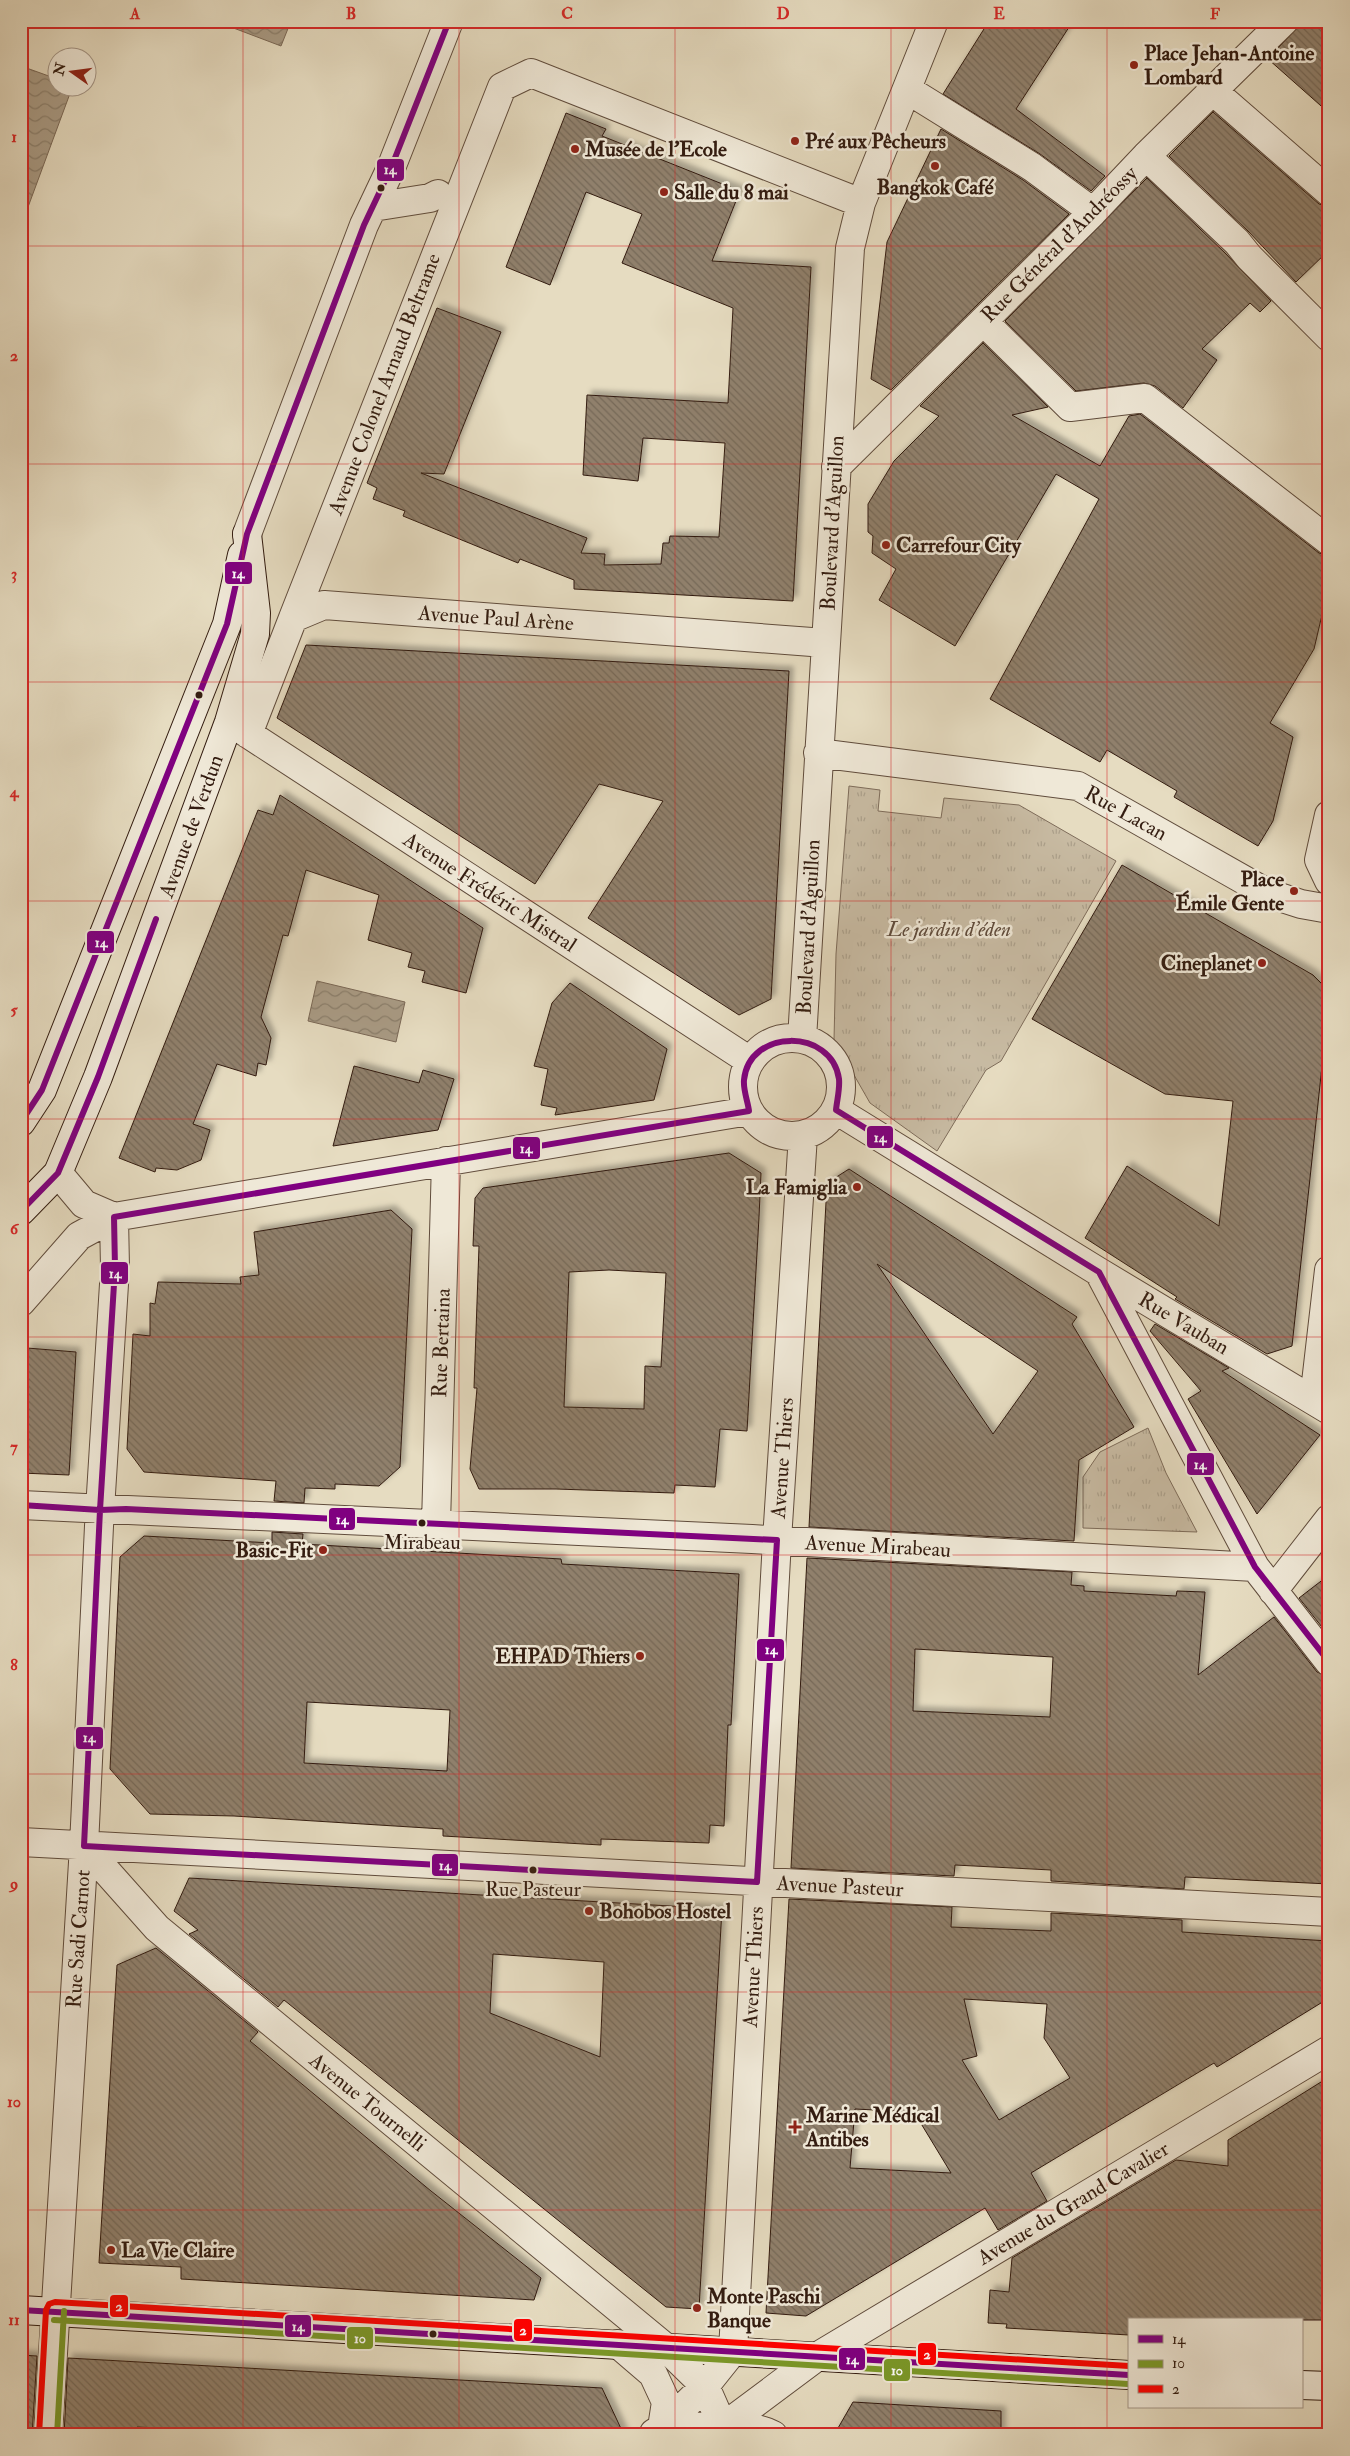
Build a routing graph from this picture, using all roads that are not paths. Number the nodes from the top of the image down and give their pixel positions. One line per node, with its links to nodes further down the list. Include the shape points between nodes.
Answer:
1 (449, 21): 10 (street, Avenue de Verdun)
2 (934, 21): 4 (street, Boulevard d'Aguillon)
3 (1281, 22): 5 (street, Rue Général d'Andréossy)
4 (908, 90): 9 (street, Boulevard d'Aguillon); 11 (street, via 1032,167)
5 (1213, 91): 6 (street, Rue Général d'Andréossy); 7 (street)
6 (1146, 156): 11 (street, Rue Général d'Andréossy); 13 (street, via 1237,242)
7 (1329, 192)
8 (438, 194): 10 (street)
9 (861, 203): 14 (street, Boulevard d'Aguillon, via 850,248); 17 (street, Avenue Colonel Arnaud Beltrame, via 531,73 502,87)
10 (373, 207): 15 (street, Avenue de Verdun)
11 (1093, 212): 12 (street, Rue Général d'Andréossy)
12 (983, 321): 14 (street, Rue Général d'Andréossy); 16 (street, via 1070,407 1145,398)
13 (1329, 337)
14 (836, 467): 18 (street, Boulevard d'Aguillon)
15 (247, 534): 19 (street, Avenue de Verdun, via 256,613); 28 (street, Avenue de Verdun, via 227,624 42,1090)
16 (1329, 541)
17 (293, 618): 18 (street, Avenue Paul Arène, via 324,605); 19 (street)
18 (825, 643): 20 (street, Boulevard d'Aguillon)
19 (239, 728): 25 (street, Avenue Frédéric Mistral); 31 (street, Avenue de Verdun)
20 (818, 754): 23 (street, Rue Lacan, via 1078,786 1267,893); 24 (street, Boulevard d'Aguillon)
21 (1329, 815): 22 (street, via 1319,860)
22 (1329, 881)
23 (1329, 909)
24 (802, 1039): 25 (street, via 772,1042); 26 (street, via 818,1045 830,1056 839,1075 841,1093)
25 (750, 1061): 27 (street, via 743,1077 743,1094)
26 (836, 1110): 29 (street, via 819,1128); 35 (street, Rue Vauban)
27 (749, 1112): 29 (street, via 760,1125 774,1133); 30 (street)
28 (21, 1122)
29 (803, 1135): 42 (street, Avenue Thiers)
30 (446, 1161): 33 (street); 41 (street, Rue Bertaina)
31 (58, 1173): 32 (street, Avenue de Verdun); 33 (street, via 84,1204)
32 (21, 1211)
33 (114, 1217): 36 (street, via 79,1236); 39 (street, Rue Sadi Carnot, via 115,1268)
34 (1329, 1270): 37 (street)
35 (1099, 1272): 37 (street, Rue Vauban); 43 (street)
36 (21, 1302)
37 (1322, 1405)
38 (21, 1505): 39 (street, Avenue Mirabeau)
39 (101, 1510): 41 (street, Avenue Mirabeau); 47 (street, Rue Sadi Carnot)
40 (1329, 1519): 44 (street)
41 (436, 1524): 42 (street, Avenue Mirabeau)
42 (777, 1540): 43 (street, Avenue Mirabeau); 48 (street, Avenue Thiers)
43 (1255, 1568): 44 (street)
44 (1273, 1591): 45 (street)
45 (1329, 1662)
46 (21, 1842): 47 (street, Avenue Pasteur)
47 (84, 1846): 48 (street, Avenue Pasteur); 52 (street, Rue Sadi Carnot); 54 (street, Avenue Tournelli, via 157,1928)
48 (757, 1882): 49 (street, Avenue Pasteur); 55 (street, Avenue Thiers)
49 (1329, 1912)
50 (1329, 2050): 56 (street, Avenue du Grand Cavalier)
51 (21, 2310): 52 (street)
52 (55, 2310): 53 (street); 63 (street, Rue Sadi Carnot)
53 (618, 2344): 54 (street); 61 (street, via 653,2374 666,2402)
54 (665, 2347): 55 (street); 59 (street, Avenue Tournelli)
55 (733, 2351): 56 (street); 59 (street)
56 (818, 2356): 57 (street); 62 (street, Avenue du Grand Cavalier)
57 (1128, 2375)
58 (1302, 2385): 60 (street)
59 (704, 2386): 61 (street); 62 (street)
60 (1329, 2386)
61 (656, 2431): 62 (street)
62 (722, 2431): 64 (street, via 762,2429)
63 (48, 2435)
64 (773, 2435)

